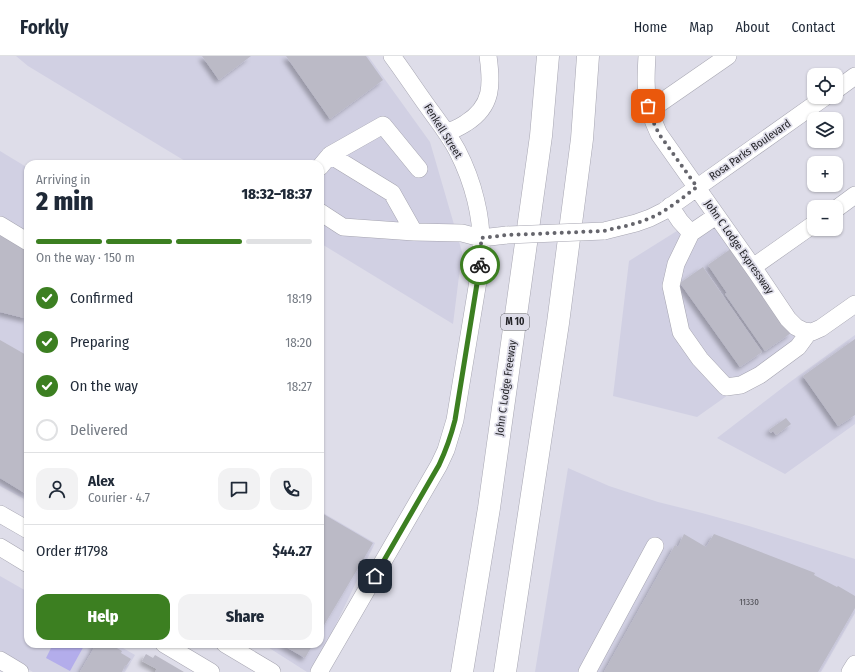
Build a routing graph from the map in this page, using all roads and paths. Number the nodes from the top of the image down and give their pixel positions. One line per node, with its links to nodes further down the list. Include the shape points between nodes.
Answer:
1 (392, 56): 11 (street, Fenkell Street)
2 (488, 56): 11 (street, via 490,92 486,102 478,114)
3 (548, 56): 42 (highway, John C Lodge Freeway / M 10, via 541,136 489,508)
4 (588, 56): 43 (highway, via 582,139 558,323)
5 (647, 56): 10 (street, John C Lodge Expressway, via 646,86)
6 (728, 56): 10 (street)
7 (855, 76): 8 (street)
8 (843, 85)
9 (815, 104): 14 (street, Rosa Parks Boulevard)
10 (650, 110): 14 (street, John C Lodge Expressway, via 659,134)
11 (446, 133): 24 (street, Fenkell Street, via 456,148 474,192)
12 (325, 161): 13 (street, via 383,125); 22 (street, via 392,193)
13 (419, 169)
14 (697, 187): 17 (street, Rosa Parks Boulevard); 19 (street, John C Lodge Expressway)
15 (855, 195): 16 (street)
16 (843, 204)
17 (670, 206): 23 (street); 24 (street, Rosa Parks Boulevard, bridge, via 650,218 604,231)
18 (324, 215): 22 (street, via 343,227)
19 (716, 216): 23 (street); 26 (street, John C Lodge Expressway)
20 (0, 225): 25 (street)
21 (807, 229): 26 (street)
22 (414, 232): 24 (street, via 462,233)
23 (691, 233): 28 (street, via 676,264 671,286 681,332 700,359 726,387 742,385 798,347)
24 (481, 238): 41 (street, via 477,290 455,420 446,450)
25 (24, 240)
26 (753, 267): 28 (street, John C Lodge Expressway, via 788,319)
27 (855, 304): 28 (street, via 821,328 812,332)
28 (803, 330)
29 (0, 514): 30 (street)
30 (24, 528)
31 (655, 546): 44 (street)
32 (0, 548): 33 (street)
33 (24, 562)
34 (171, 648): 39 (street)
35 (232, 648): 40 (street)
36 (0, 660): 38 (street)
37 (855, 664): 45 (street)
38 (20, 672)
39 (211, 672)
40 (272, 672)
41 (319, 672)
42 (462, 672)
43 (505, 672)
44 (587, 672)
45 (850, 672)

